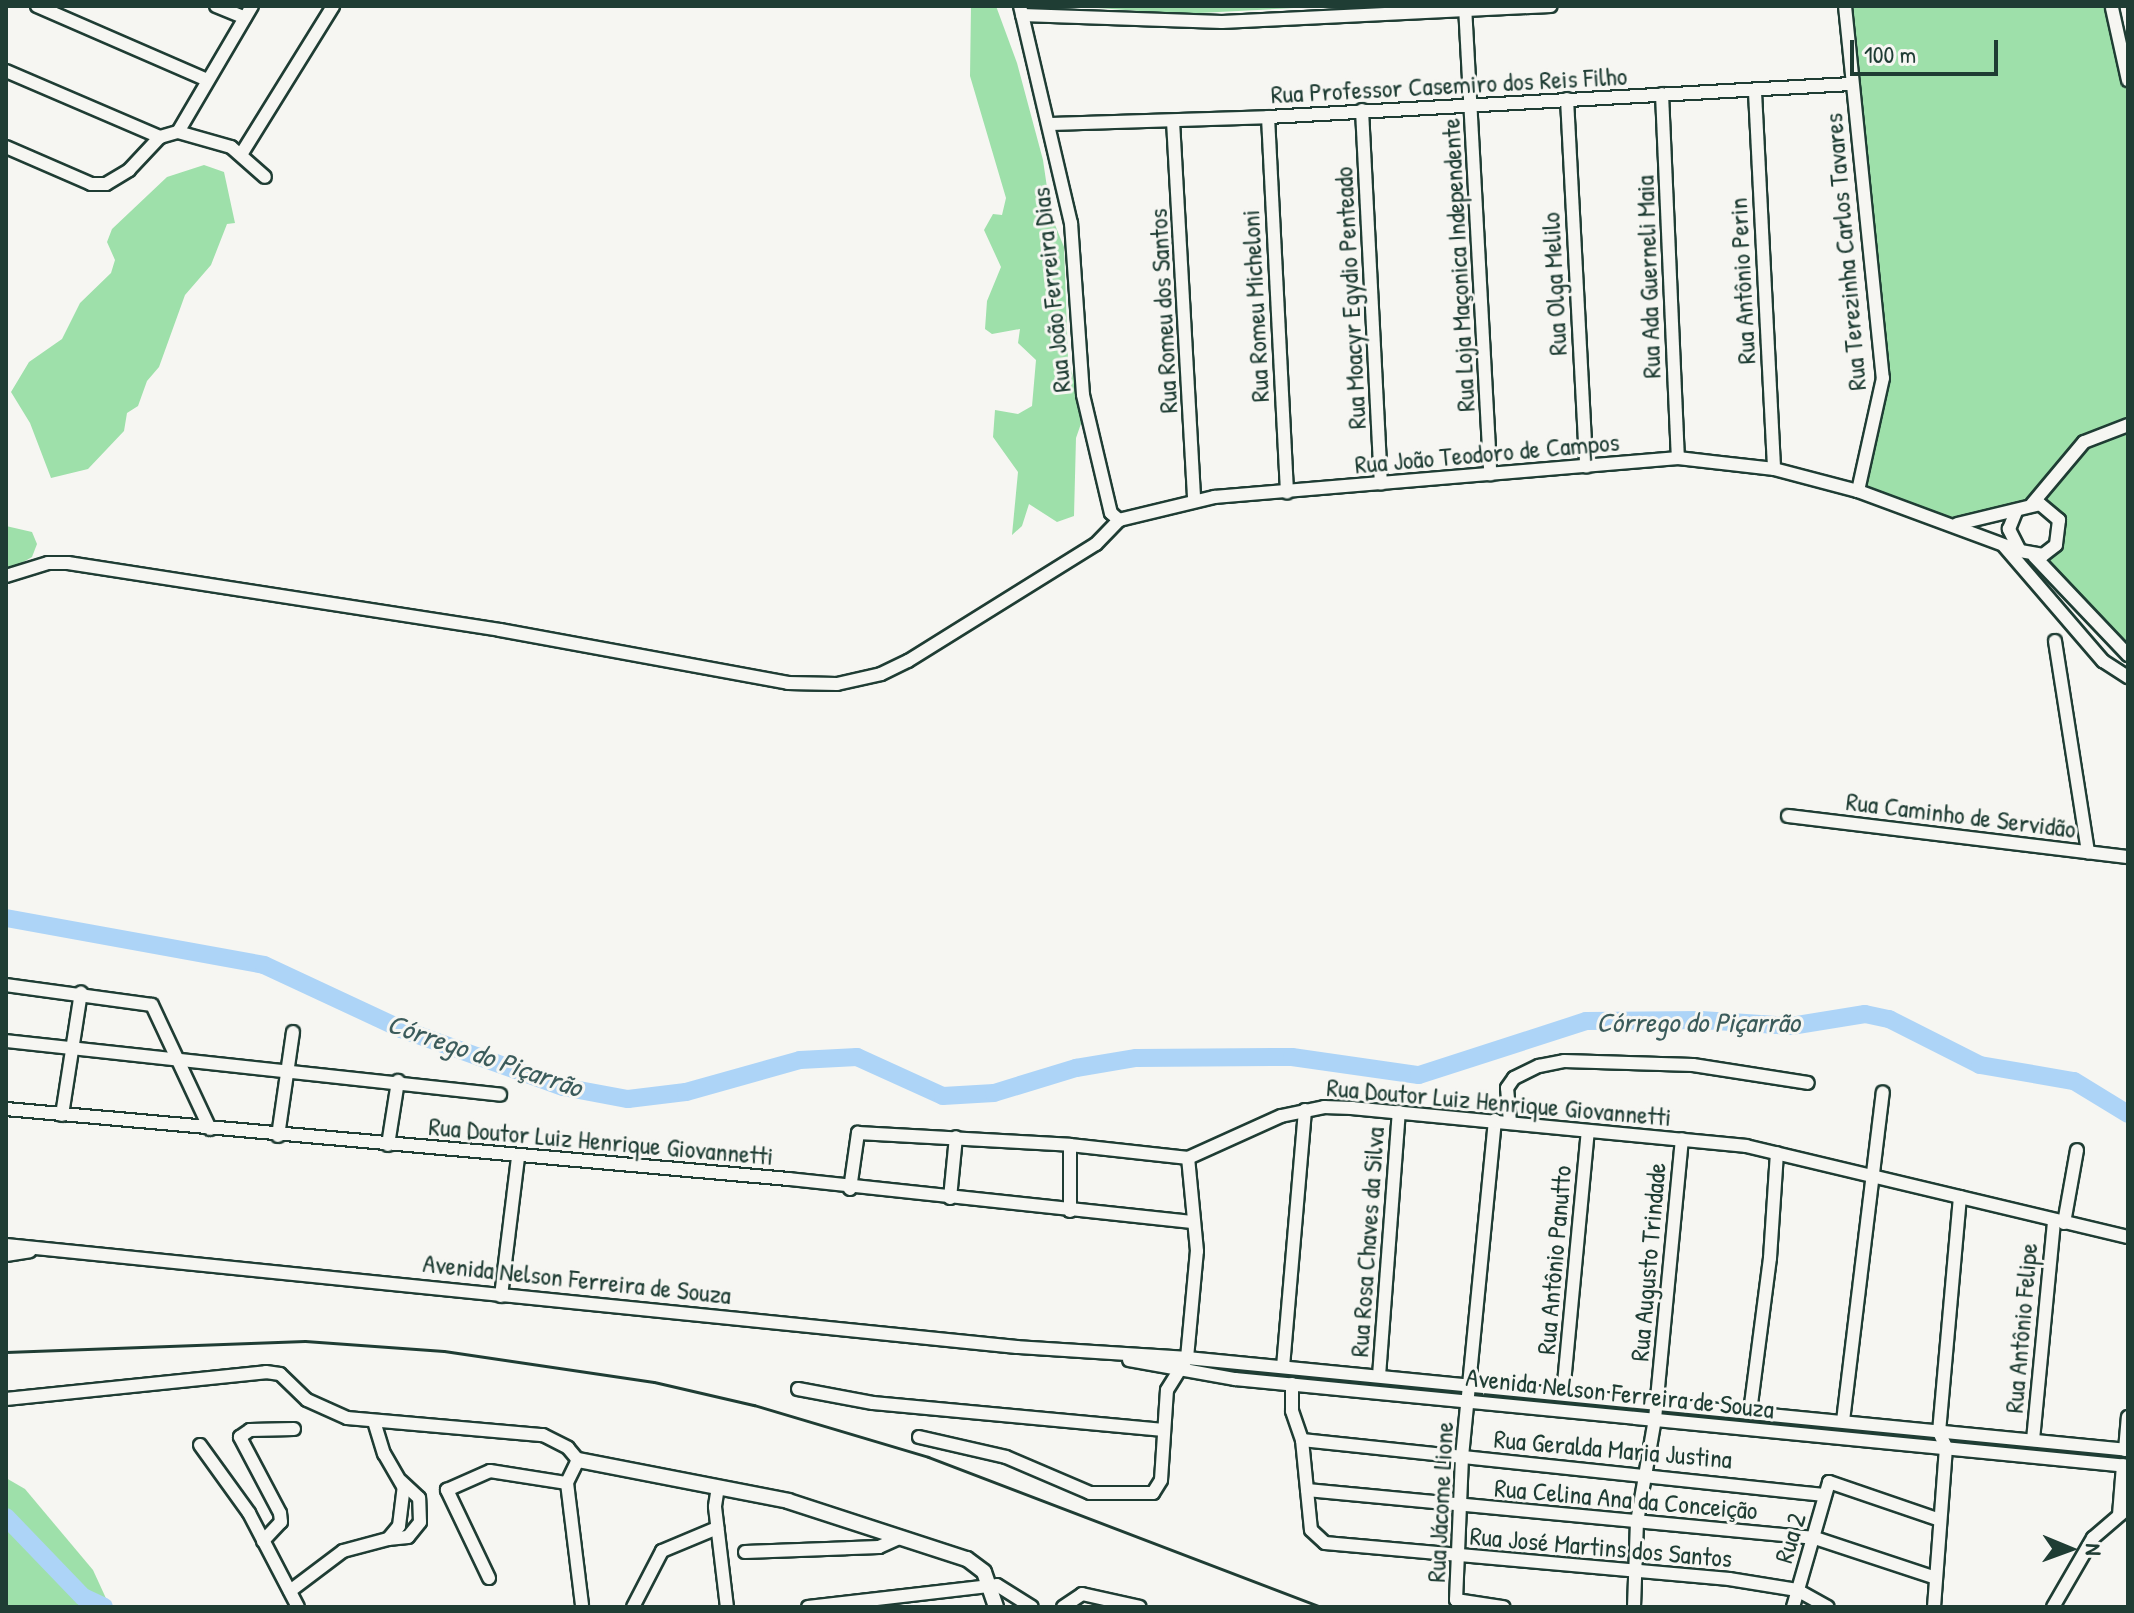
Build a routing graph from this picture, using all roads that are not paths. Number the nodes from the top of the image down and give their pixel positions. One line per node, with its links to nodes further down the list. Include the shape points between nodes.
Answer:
1 (37, 6): 12 (street)
2 (216, 6): 10 (street)
3 (252, 6): 10 (street)
4 (333, 6): 26 (street)
5 (1551, 6): 8 (street)
6 (1845, 6): 14 (street, Rua Terezinha Carlos Tavares)
7 (2112, 8): 13 (street)
8 (1465, 9): 9 (street, via 1222,22); 18 (street, Rua Loja Maçonica Independente)
9 (1021, 10): 22 (street, Rua João Ferreira Dias)
10 (245, 18): 12 (street)
11 (6, 71): 24 (street)
12 (207, 80): 23 (street)
13 (2128, 80)
14 (1851, 84): 15 (street, Rua Professor Casemiro dos Reis Filho); 34 (street, Rua Terezinha Carlos Tavares, via 1883,378)
15 (1755, 92): 16 (street, Rua Professor Casemiro dos Reis Filho); 31 (street, Rua Antônio Perin)
16 (1662, 94): 17 (street, Rua Professor Casemiro dos Reis Filho); 29 (street, Rua Ada Guerneli Maia)
17 (1567, 99): 18 (street, Rua Professor Casemiro dos Reis Filho); 30 (street, Rua Olga Melilo)
18 (1471, 104): 19 (street, Rua Professor Casemiro dos Reis Filho); 32 (street, Rua Loja Maçonica Independente)
19 (1362, 110): 20 (street, Rua Professor Casemiro dos Reis Filho); 33 (street, Rua Moacyr Egydio Penteado)
20 (1268, 117): 21 (street, Rua Professor Casemiro dos Reis Filho); 35 (street, Rua Romeu Micheloni)
21 (1173, 121): 22 (street, Rua Professor Casemiro dos Reis Filho); 36 (street, Rua Romeu dos Santos)
22 (1049, 124): 39 (street, Rua João Ferreira Dias, via 1071,223 1083,395 1111,513)
23 (178, 132): 24 (street); 26 (street)
24 (160, 137): 25 (street, via 129,170 106,184 91,184)
25 (6, 147)
26 (242, 153): 27 (street)
27 (265, 177)
28 (2128, 425): 37 (street, via 2084,442)
29 (1678, 458): 30 (street, Rua João Teodoro de Campos); 31 (street, Rua João Teodoro de Campos)
30 (1586, 467): 32 (street, Rua João Teodoro de Campos)
31 (1774, 469): 34 (street, Rua João Teodoro de Campos)
32 (1490, 474): 33 (street, Rua João Teodoro de Campos)
33 (1381, 484): 35 (street, Rua João Teodoro de Campos)
34 (1858, 491): 40 (street, Rua João Teodoro de Campos)
35 (1287, 493): 36 (street, Rua João Teodoro de Campos)
36 (1194, 500): 39 (street, Rua João Teodoro de Campos)
37 (2032, 504): 38 (street); 43 (street, via 2055,513 2061,528)
38 (2016, 512): 40 (street); 42 (street, via 2009,529)
39 (1119, 520): 44 (street, via 1096,544 908,661 881,674 837,684 788,683 500,630 68,563 48,563)
40 (1957, 524): 41 (street, Rua João Teodoro de Campos)
41 (2002, 544): 42 (street, Rua João Teodoro de Campos); 45 (street)
42 (2020, 551): 43 (street)
43 (2039, 560): 45 (street); 47 (street)
44 (6, 576)
45 (2029, 579): 48 (street, via 2103,661)
46 (2055, 641): 50 (street)
47 (2128, 655)
48 (2128, 677)
49 (1788, 816): 50 (street, Rua Caminho de Servidão)
50 (2088, 852): 51 (street, Rua Caminho de Servidão)
51 (2128, 857)
52 (6, 985): 53 (street)
53 (81, 992): 56 (street); 57 (street, via 147,1002)
54 (293, 1032): 58 (street)
55 (6, 1041): 56 (street)
56 (72, 1049): 57 (street); 66 (street)
57 (178, 1059): 58 (street); 69 (street)
58 (286, 1070): 59 (street); 71 (street)
59 (398, 1081): 62 (street); 74 (street)
60 (1808, 1083): 68 (street, via 1693,1065 1564,1061 1514,1078 1507,1088)
61 (1883, 1092): 80 (street)
62 (500, 1095)
63 (6, 1109): 66 (street, Rua Doutor Luiz Henrique Giovannetti)
64 (1305, 1110): 65 (street, Rua Doutor Luiz Henrique Giovannetti); 79 (street, Rua Doutor Luiz Henrique Giovannetti); 94 (street)
65 (1399, 1112): 67 (street, Rua Doutor Luiz Henrique Giovannetti); 96 (street, Rua Rosa Chaves da Silva)
66 (62, 1115): 69 (street, Rua Doutor Luiz Henrique Giovannetti)
67 (1495, 1120): 68 (street, Rua Doutor Luiz Henrique Giovannetti); 98 (street, Rua Jácome Lione)
68 (1510, 1122): 70 (street, Rua Doutor Luiz Henrique Giovannetti)
69 (210, 1129): 71 (street, Rua Doutor Luiz Henrique Giovannetti)
70 (1588, 1131): 73 (street, Rua Doutor Luiz Henrique Giovannetti); 100 (street, Rua Antônio Panutto)
71 (278, 1136): 74 (street, Rua Doutor Luiz Henrique Giovannetti)
72 (956, 1137): 75 (street, Rua Doutor Luiz Henrique Giovannetti); 81 (street, Rua Doutor Luiz Henrique Giovannetti, via 867,1133 854,1139); 83 (street)
73 (1682, 1139): 77 (street, Rua Doutor Luiz Henrique Giovannetti); 101 (street, Rua Augusto Trindade)
74 (388, 1145): 78 (street, Rua Doutor Luiz Henrique Giovannetti)
75 (1070, 1145): 79 (street, Rua Doutor Luiz Henrique Giovannetti); 84 (street)
76 (2077, 1150): 86 (street, Rua Antônio Felipe)
77 (1777, 1153): 80 (street, Rua Doutor Luiz Henrique Giovannetti); 104 (street)
78 (518, 1157): 81 (street, Rua Doutor Luiz Henrique Giovannetti, via 789,1179); 91 (street)
79 (1188, 1158): 85 (street)
80 (1870, 1176): 82 (street, Rua Doutor Luiz Henrique Giovannetti); 107 (street)
81 (850, 1189): 83 (street, Rua Doutor Luiz Henrique Giovannetti)
82 (1960, 1197): 86 (street, Rua Doutor Luiz Henrique Giovannetti); 111 (street)
83 (950, 1198): 84 (street, Rua Doutor Luiz Henrique Giovannetti)
84 (1070, 1211): 85 (street, Rua Doutor Luiz Henrique Giovannetti)
85 (1191, 1222): 93 (street, via 1197,1251)
86 (2059, 1222): 87 (street, Rua Doutor Luiz Henrique Giovannetti); 114 (street, Rua Antônio Felipe)
87 (2128, 1237)
88 (6, 1245): 89 (street, Avenida Nelson Ferreira de Souza)
89 (40, 1250): 90 (street, Avenida Nelson Ferreira de Souza); 91 (street, Avenida Nelson Ferreira de Souza)
90 (6, 1255)
91 (501, 1296): 92 (street, Avenida Nelson Ferreira de Souza)
92 (1110, 1355): 93 (street, Avenida Nelson Ferreira de Souza); 95 (street, Avenida Nelson Ferreira de Souza)
93 (1187, 1358): 94 (street, Avenida Nelson Ferreira de Souza); 95 (street)
94 (1283, 1367): 96 (street, Avenida Nelson Ferreira de Souza)
95 (1179, 1371): 97 (street, Avenida Nelson Ferreira de Souza); 110 (street, via 1167,1390)
96 (1379, 1376): 98 (street, Avenida Nelson Ferreira de Souza)
97 (1292, 1384): 103 (street, Avenida Nelson Ferreira de Souza); 113 (street, via 1294,1428)
98 (1470, 1386): 100 (street, Avenida Nelson Ferreira de Souza); 103 (street, Rua Jácome Lione)
99 (798, 1389): 110 (street, via 873,1403)
100 (1563, 1394): 101 (street, Avenida Nelson Ferreira de Souza)
101 (1657, 1397): 104 (street, Avenida Nelson Ferreira de Souza); 106 (street, Rua Augusto Trindade)
102 (6, 1399): 108 (street, via 266,1372 280,1374 317,1406)
103 (1468, 1400): 106 (street, Avenida Nelson Ferreira de Souza); 118 (street, Rua Jácome Lione)
104 (1750, 1412): 107 (street, Avenida Nelson Ferreira de Souza)
105 (2128, 1417): 117 (street)
106 (1655, 1419): 116 (street, Avenida Nelson Ferreira de Souza); 121 (street, Rua Augusto Trindade)
107 (1843, 1421): 111 (street, Avenida Nelson Ferreira de Souza)
108 (374, 1422): 119 (street, via 405,1420 543,1435); 122 (street, via 384,1454)
109 (294, 1429): 136 (street, via 250,1430 240,1437 281,1518)
110 (1164, 1430): 112 (street, via 1161,1480 1153,1493 1140,1497 1090,1493 1006,1457)
111 (1939, 1432): 114 (street, Avenida Nelson Ferreira de Souza); 116 (street)
112 (919, 1437)
113 (1302, 1440): 118 (street, Rua Geralda Maria Justina); 126 (street)
114 (2033, 1440): 117 (street, Avenida Nelson Ferreira de Souza)
115 (200, 1445): 136 (street)
116 (1946, 1447): 120 (street, Avenida Nelson Ferreira de Souza); 130 (street)
117 (2126, 1450)
118 (1462, 1457): 121 (street, Rua Geralda Maria Justina); 128 (street, Rua Jácome Lione)
119 (578, 1460): 123 (street); 124 (street)
120 (2125, 1466): 125 (street)
121 (1645, 1473): 127 (street, Rua Geralda Maria Justina); 131 (street, Rua Augusto Trindade)
122 (401, 1481): 135 (street, via 402,1519); 135 (street, via 419,1498 420,1522 408,1537)
123 (567, 1483): 140 (street, via 490,1471 447,1490); 145 (street)
124 (718, 1487): 132 (street); 133 (street, via 788,1501)
125 (2125, 1487): 129 (street)
126 (1307, 1490): 128 (street, Rua Celina Ana da Conceição); 138 (street, Rua José Martins dos Santos, via 1311,1530 1325,1543)
127 (1824, 1495): 130 (street, Rua 2, via 1829,1482); 134 (street, Rua 2)
128 (1459, 1506): 131 (street, Rua Celina Ana da Conceição); 138 (street, Rua Jácome Lione)
129 (2123, 1512): 160 (street, via 2093,1538)
130 (1940, 1520): 141 (street)
131 (1637, 1522): 134 (street, Rua Celina Ana da Conceição); 139 (street, Rua Augusto Trindade)
132 (717, 1528): 148 (street, via 662,1551); 149 (street)
133 (899, 1538): 137 (street, via 879,1547); 142 (street, via 967,1559 984,1572)
134 (1815, 1538): 141 (street, Rua Celina Ana da Conceição); 143 (street, Rua 2)
135 (388, 1539): 144 (street, via 343,1551)
136 (263, 1541): 144 (street)
137 (745, 1552)
138 (1457, 1556): 139 (street, Rua José Martins dos Santos); 155 (street, Rua Jácome Lione, via 1456,1600)
139 (1633, 1571): 143 (street, Rua José Martins dos Santos); 156 (street, Rua Augusto Trindade)
140 (489, 1578)
141 (1936, 1578): 159 (street)
142 (989, 1586): 146 (street); 151 (street); 152 (street, via 1008,1589)
143 (1797, 1590): 157 (street, Rua 2); 158 (street)
144 (290, 1591): 147 (street)
145 (582, 1605)
146 (825, 1606): 150 (street)
147 (298, 1607)
148 (633, 1607)
149 (727, 1607)
150 (808, 1607)
151 (996, 1607)
152 (1032, 1607)
153 (1063, 1607): 154 (street, via 1082,1594)
154 (1140, 1607)
155 (1503, 1607)
156 (1634, 1607)
157 (1793, 1607)
158 (1828, 1607)
159 (1934, 1607)
160 (2053, 1607)

